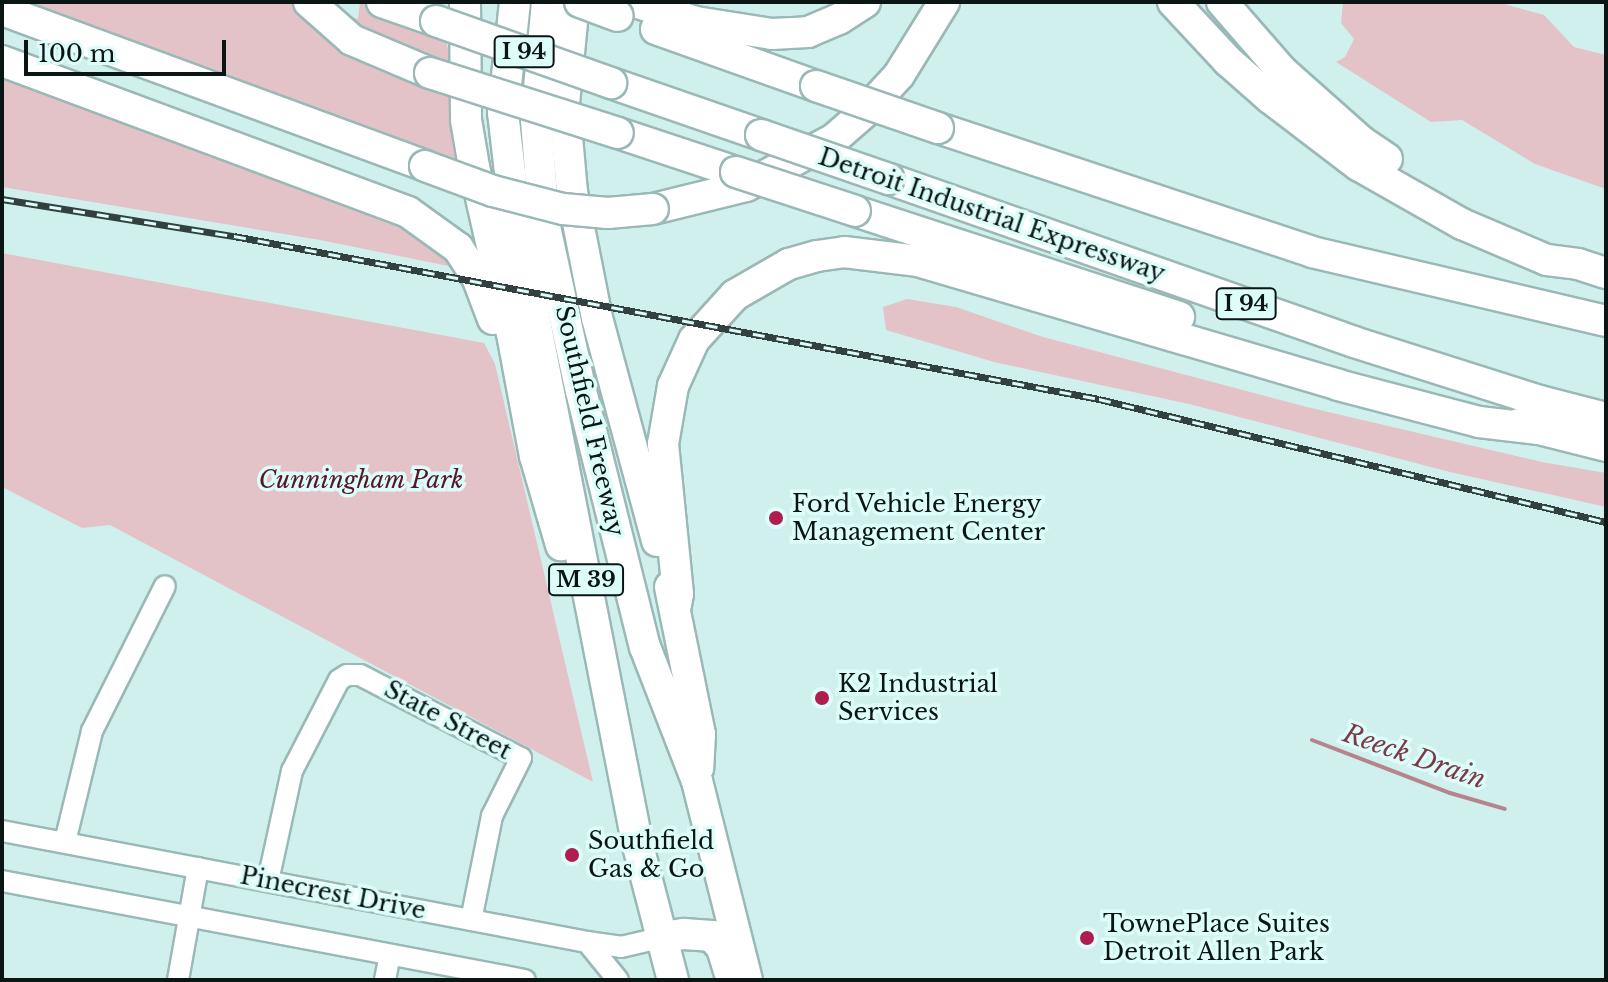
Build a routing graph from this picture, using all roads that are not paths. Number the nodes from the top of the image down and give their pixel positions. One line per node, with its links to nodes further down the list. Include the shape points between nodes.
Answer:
1 (309, 2): 19 (highway, bridge, via 352,40 398,62 1379,382)
2 (382, 2): 18 (highway, Detroit Industrial Expressway / I 94, bridge, via 1354,342)
3 (465, 2): 21 (highway, via 466,120)
4 (497, 2): 15 (highway, via 490,72)
5 (515, 2): 15 (highway, Southfield Freeway / M 39)
6 (547, 2): 24 (highway, Southfield Freeway / M 39, via 536,120 544,222 645,647)
7 (579, 2): 12 (highway, bridge); 23 (highway, via 564,104 572,192 629,443)
8 (865, 2): 12 (highway, via 808,32 772,34)
9 (944, 2): 13 (highway, bridge, via 899,75 834,139 746,186 653,209 608,213 518,199)
10 (1173, 2): 16 (highway, via 1259,89 1358,165 1462,224 1547,260)
11 (1222, 2): 16 (highway, via 1282,71 1362,142 1464,205)
12 (627, 9): 17 (highway, bridge, via 816,86 1312,252)
13 (2, 10)
14 (2, 61): 21 (highway, via 397,208 430,225 458,248 477,277)
15 (503, 112): 27 (highway, Southfield Freeway / M 39, via 516,224)
16 (1592, 269)
17 (1606, 321)
18 (1606, 418)
19 (1539, 429): 20 (highway); 23 (highway, via 1479,422 1338,385 918,261 844,252 817,256 789,264 735,295 694,340 673,386 663,444)
20 (1606, 446)
21 (535, 456): 27 (highway, via 564,556 622,820)
22 (165, 586): 26 (street, via 92,731)
23 (676, 605): 24 (highway, via 700,734)
24 (697, 781): 42 (highway, Southfield Freeway / M 39)
25 (2, 831): 26 (street, Pinecrest Drive)
26 (65, 842): 28 (street, Pinecrest Drive)
27 (637, 842): 33 (highway, M 39)
28 (198, 868): 30 (street, Pinecrest Drive); 31 (street)
29 (2, 881): 31 (street, Pinecrest Drive)
30 (268, 881): 32 (street, Pinecrest Drive); 32 (street, State Street, via 292,771 339,680 353,674 521,758 492,816)
31 (189, 917): 35 (street, Pinecrest Drive); 36 (street)
32 (471, 920): 34 (street, Pinecrest Drive)
33 (664, 937): 34 (street, Pinecrest Drive, via 621,947); 40 (highway, M 39); 41 (highway, via 712,936 722,948)
34 (587, 942): 39 (street)
35 (390, 955): 37 (street); 38 (street, Pinecrest Drive)
36 (178, 980)
37 (385, 980)
38 (525, 980)
39 (618, 980)
40 (673, 980)
41 (732, 980)
42 (747, 980)

